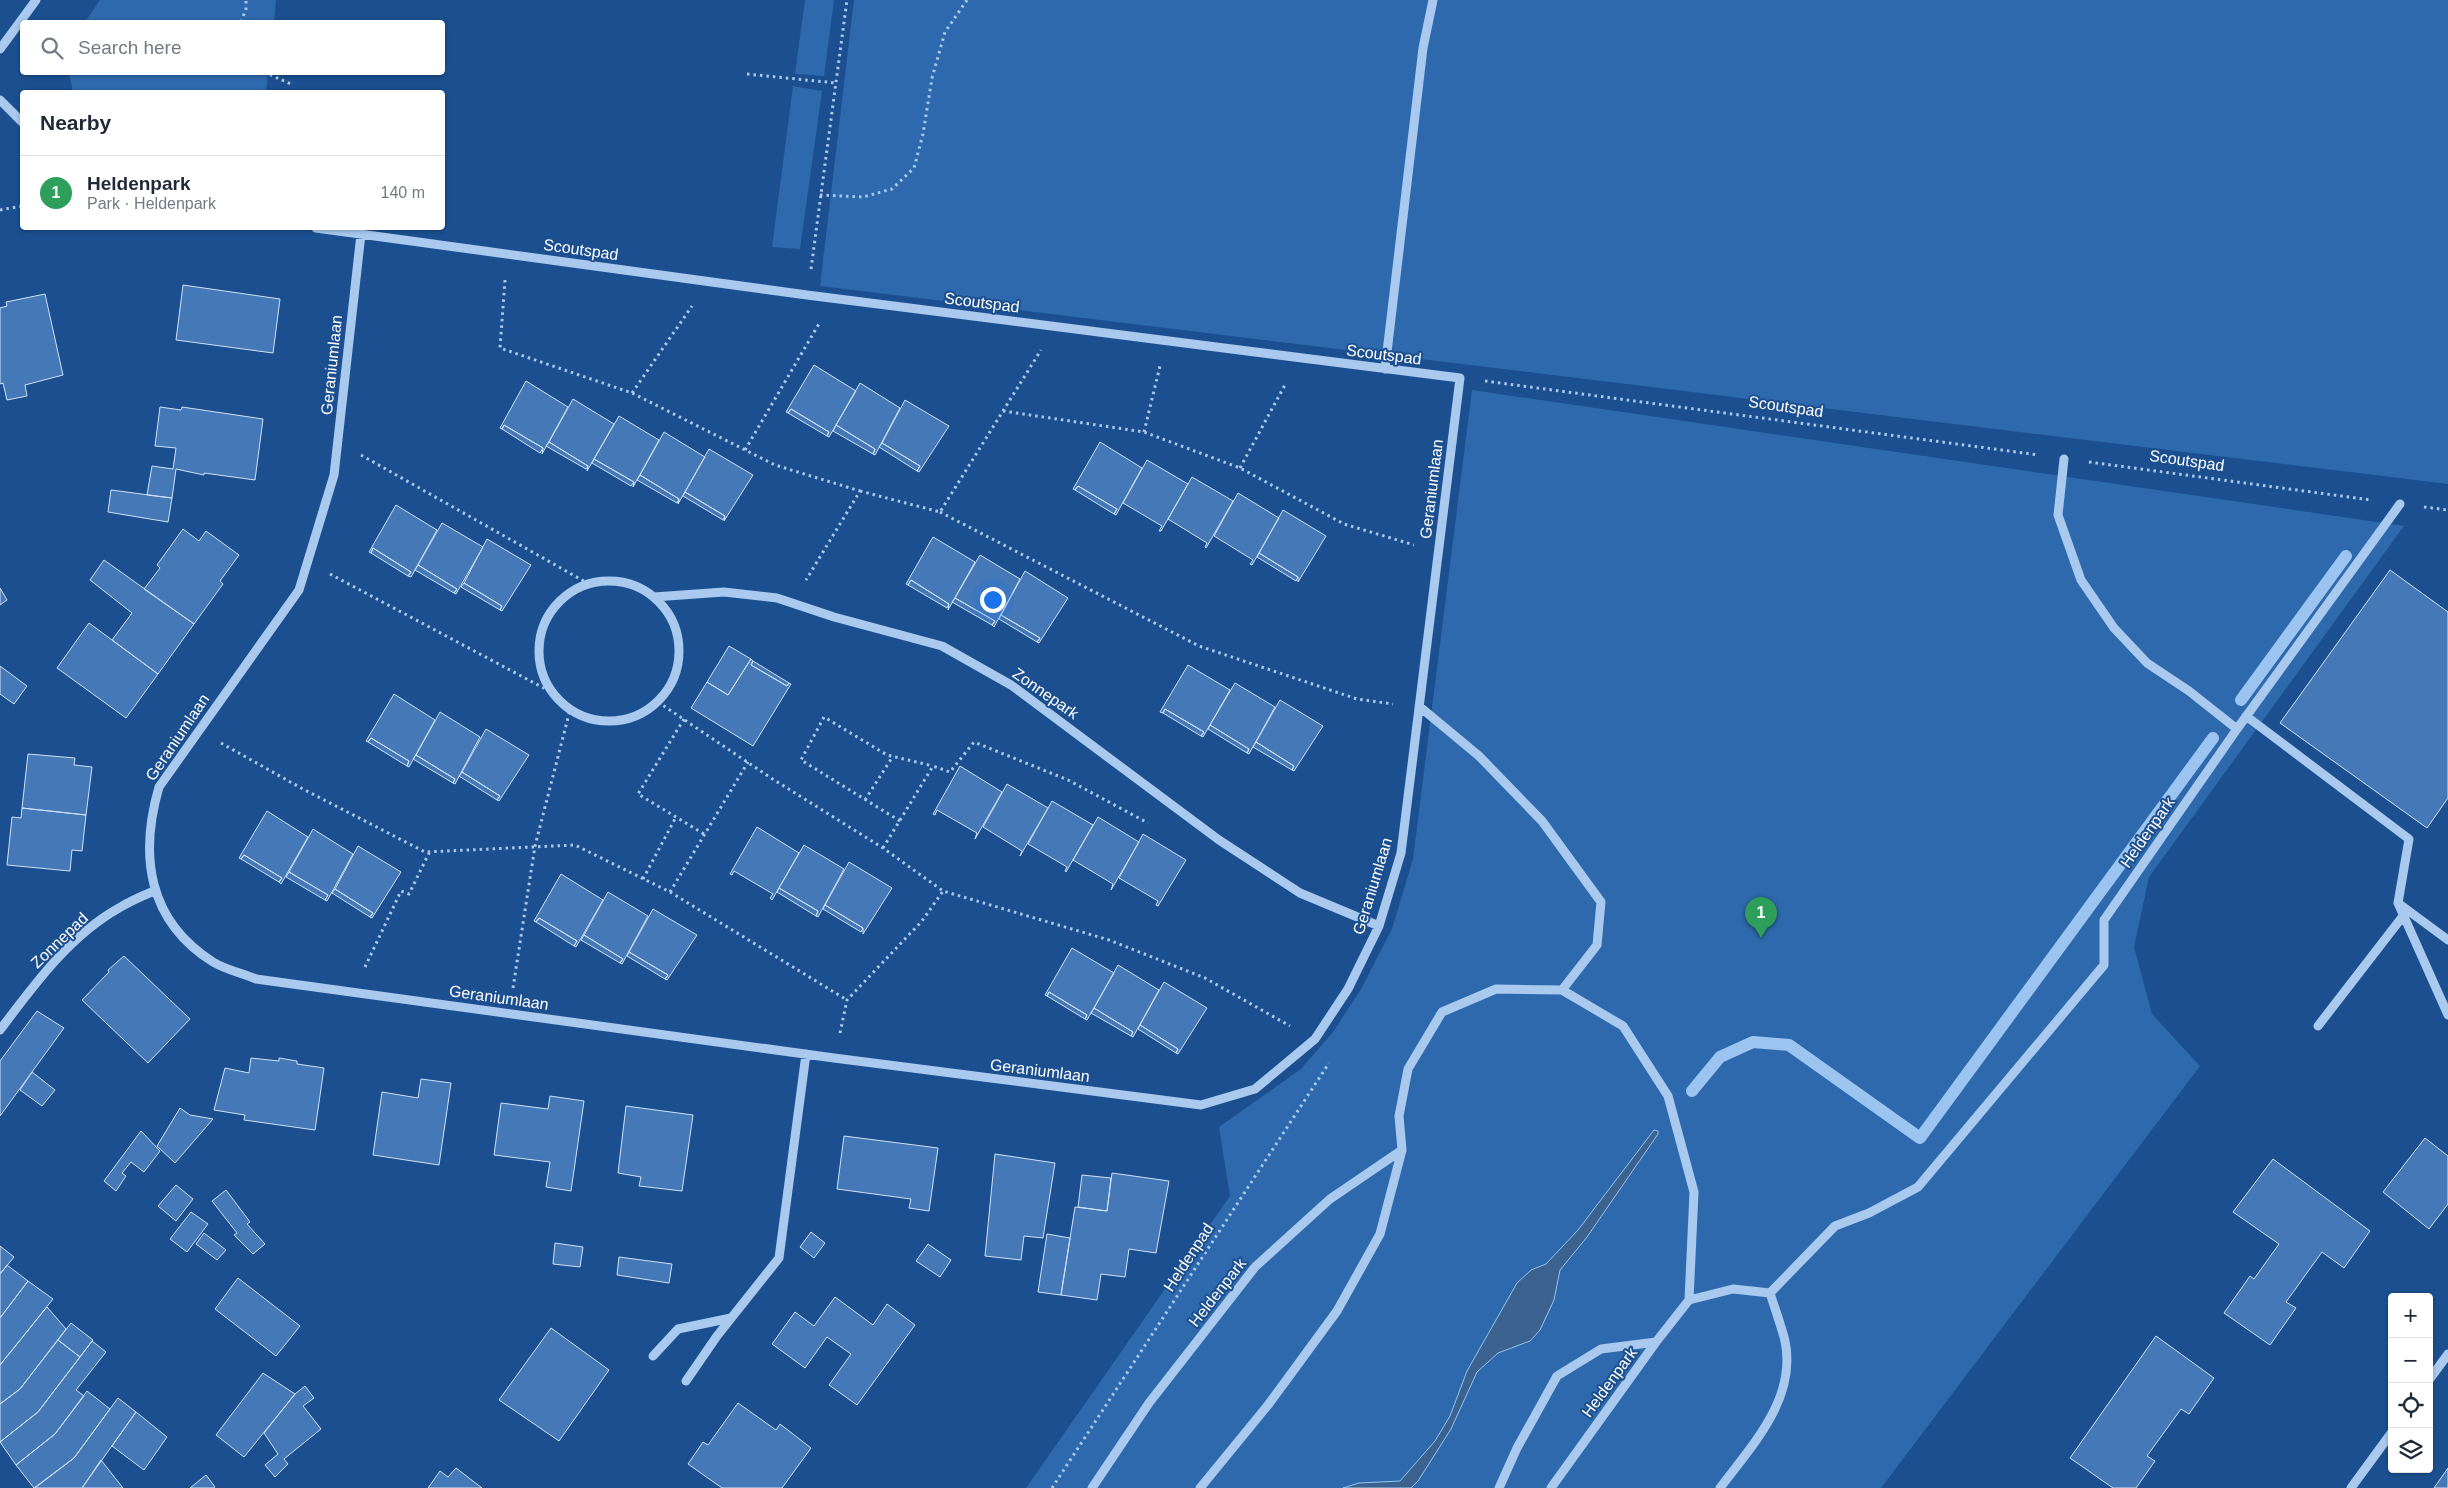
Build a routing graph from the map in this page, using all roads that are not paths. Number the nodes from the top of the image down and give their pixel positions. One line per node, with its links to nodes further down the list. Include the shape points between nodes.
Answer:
1 (36, 0): 3 (street)
2 (1433, 0): 10 (street, via 1423,48)
3 (22, 20)
4 (20, 22): 5 (street)
5 (0, 50)
6 (0, 100): 7 (street)
7 (20, 120)
8 (331, 230): 9 (street, Scoutspad)
9 (360, 234): 10 (street, Scoutspad); 18 (street, Geraniumlaan, via 334,475 299,590 159,787 151,814 148,846)
10 (1385, 369): 11 (street, Scoutspad)
11 (1460, 378): 15 (street, Geraniumlaan)
12 (2064, 459): 17 (street, via 2058,515 2081,580 2114,628 2147,663)
13 (2400, 504): 16 (street, Heldenpark)
14 (654, 596): 14 (street, via 634,585 612,581 589,584 569,593 552,609 542,629 538,651 542,673 553,694 570,710 592,720 615,722 639,715 658,702 672,683 679,660 678,636 669,615); 21 (street, Zonnepark, via 724,592 777,598 942,646 1011,685 1219,840 1300,893)
15 (1420, 707): 21 (street, Geraniumlaan, via 1401,854); 23 (street, via 1479,756 1542,821 1601,902 1597,945)
16 (2246, 716): 17 (street, Heldenpark); 19 (street, via 2408,839)
17 (2236, 728): 29 (street, Heldenpark, via 2104,920 2104,965 1918,1187 1869,1213 1835,1226)
18 (154, 891): 26 (street, Zonnepad, via 118,908 86,931 54,962); 27 (street, Geraniumlaan, via 182,938 214,963 256,979)
19 (2398, 903): 20 (street); 22 (street)
20 (2403, 916): 24 (street); 25 (street)
21 (1379, 926): 27 (street, Geraniumlaan, via 1348,989 1315,1039 1255,1089 1201,1106)
22 (2448, 940)
23 (1562, 990): 28 (street, via 1496,989 1442,1012 1408,1069 1399,1116); 30 (street, via 1623,1026 1668,1096 1694,1192)
24 (2448, 1015)
25 (2318, 1026)
26 (0, 1030)
27 (806, 1054): 31 (street, via 779,1258)
28 (1402, 1150): 38 (street, Heldenpark, via 1330,1199 1255,1268 1149,1403); 39 (street, via 1380,1234 1337,1311 1268,1405)
29 (1770, 1293): 30 (street, via 1733,1289); 42 (street, via 1785,1342 1787,1376 1776,1411)
30 (1689, 1300): 32 (street, Heldenpark)
31 (731, 1318): 34 (street, via 678,1329); 36 (street)
32 (1656, 1342): 40 (street, Heldenpark, via 1601,1349 1557,1376); 41 (street, Heldenpark)
33 (2448, 1354): 35 (street)
34 (654, 1356)
35 (2433, 1375)
36 (686, 1381)
37 (2388, 1438): 43 (street)
38 (1092, 1488)
39 (1200, 1488)
40 (1499, 1488)
41 (1551, 1488)
42 (1720, 1488)
43 (2352, 1488)

